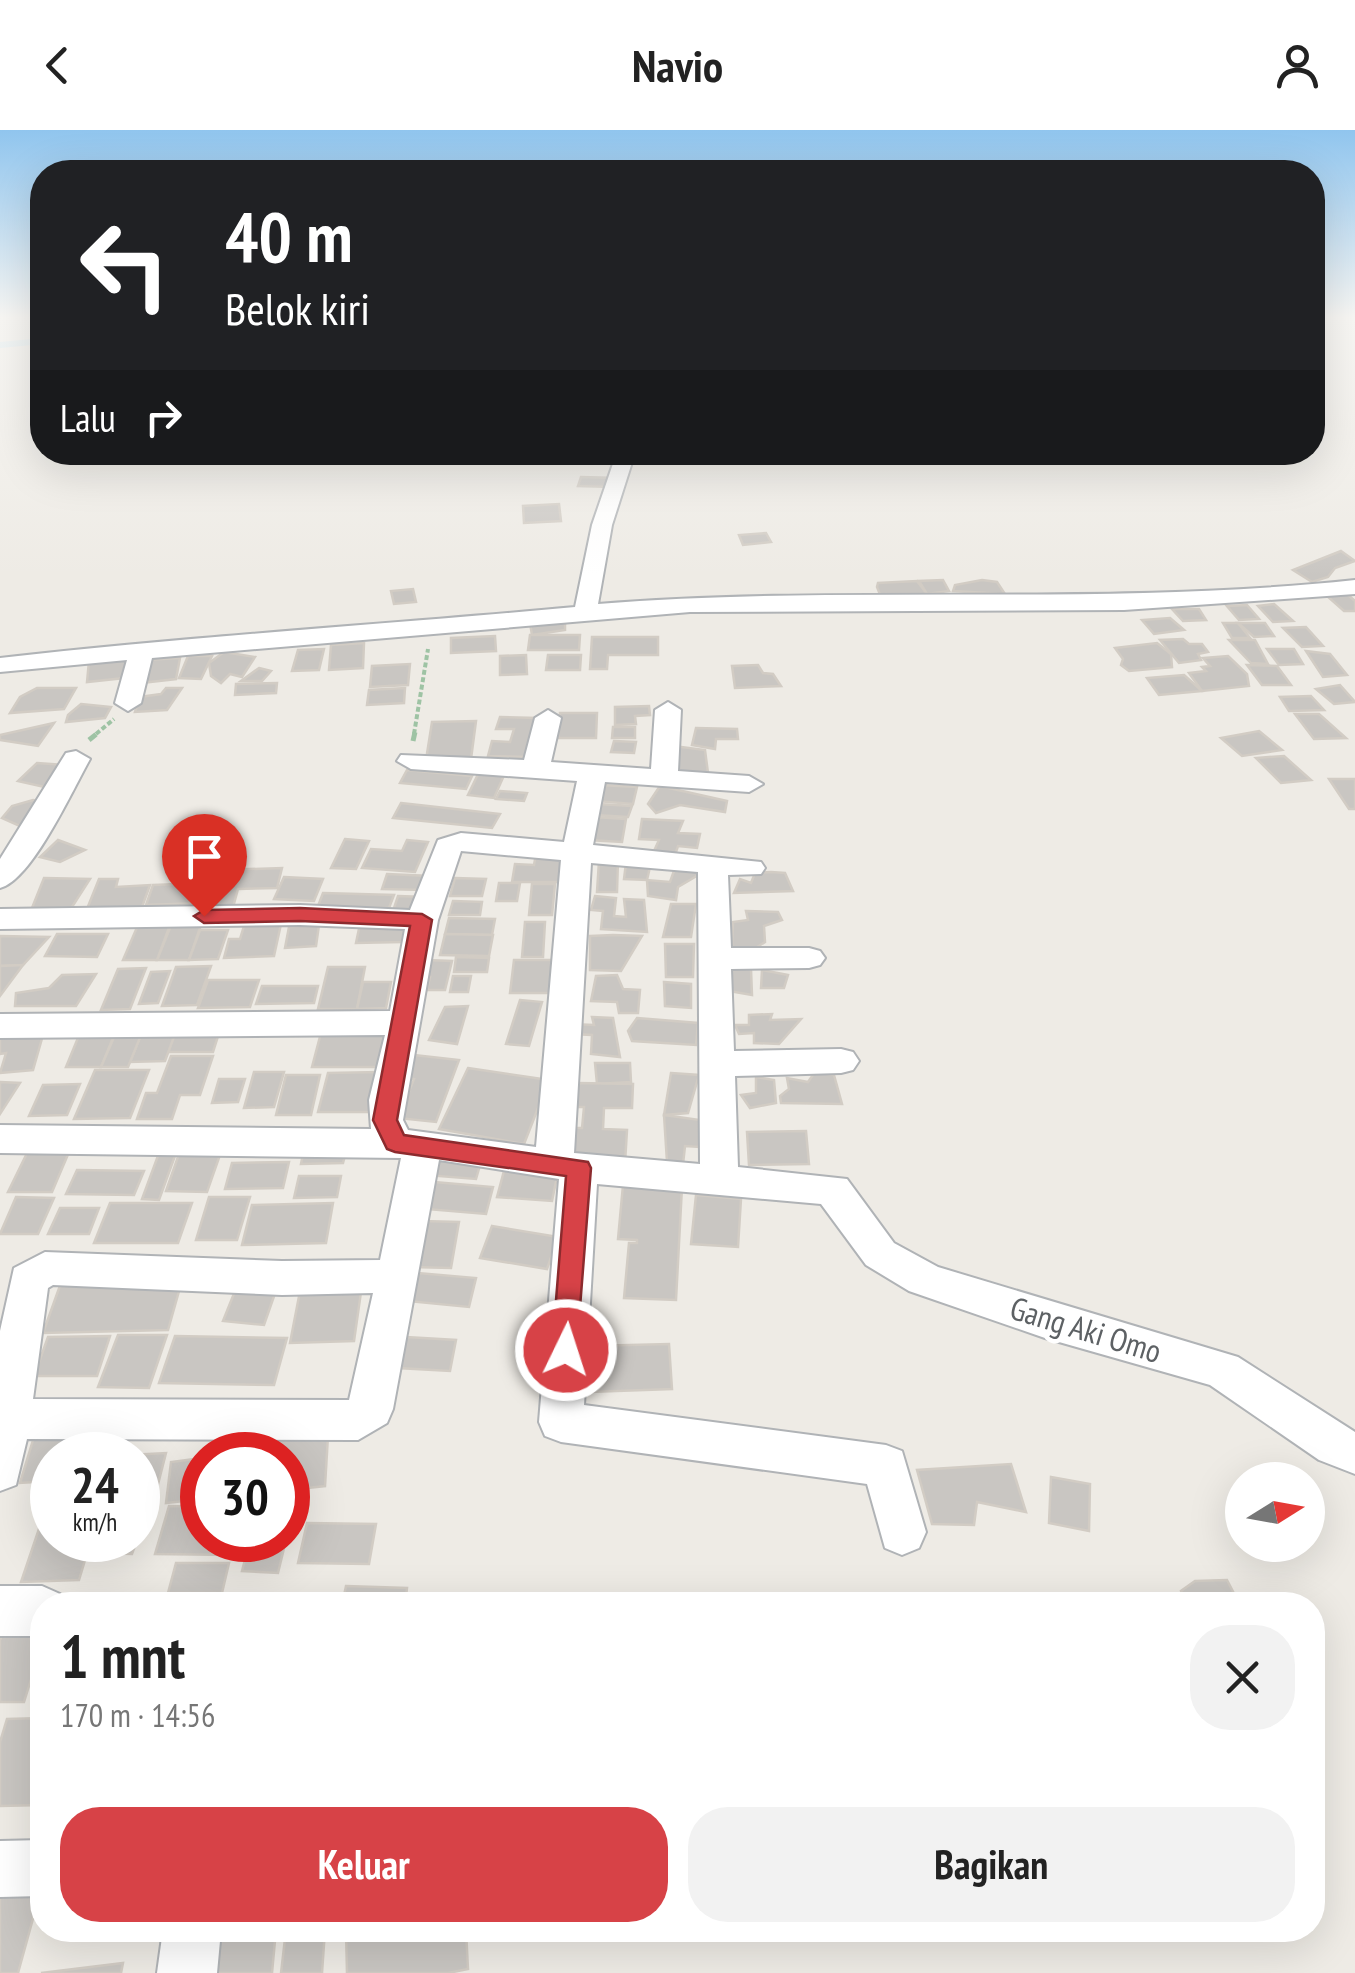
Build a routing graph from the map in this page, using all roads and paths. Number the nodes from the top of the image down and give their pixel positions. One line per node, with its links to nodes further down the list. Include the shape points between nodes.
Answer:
1 (621, 465): 3 (street)
2 (1355, 588): 3 (street, via 1183,603 738,603)
3 (585, 613): 4 (street)
4 (430, 628): 5 (street); 11 (path)
5 (142, 648): 6 (street); 7 (street)
6 (0, 665)
7 (128, 704): 10 (path)
8 (668, 710): 14 (street)
9 (548, 718): 12 (street)
10 (76, 759): 19 (street)
11 (411, 762): 12 (street)
12 (535, 770): 13 (street)
13 (594, 772): 14 (street); 16 (street)
14 (664, 778): 15 (street)
15 (748, 784)
16 (577, 852): 17 (street); 21 (street, via 453,843); 30 (street)
17 (713, 864): 18 (street); 23 (street)
18 (750, 868)
19 (0, 879)
20 (0, 919): 21 (street, via 300,914)
21 (422, 920): 24 (street)
22 (809, 958): 23 (street)
23 (715, 959): 27 (street)
24 (406, 1024): 25 (street); 29 (street, via 385,1120)
25 (0, 1026)
26 (841, 1061): 27 (street)
27 (717, 1064): 31 (street)
28 (0, 1139): 29 (street)
29 (409, 1144): 30 (street); 32 (street)
30 (566, 1165): 31 (street); 36 (street, via 561,1422 886,1466)
31 (719, 1184): 34 (street, Gang Aki Omo, via 833,1190 880,1254 924,1279 1223,1370)
32 (394, 1276): 33 (street, via 371,1410 358,1420); 33 (street, via 45,1268 29,1280)
33 (7, 1419): 35 (street)
34 (1355, 1453)
35 (0, 1470)
36 (902, 1532)
37 (0, 1610): 38 (street)
38 (30, 1611)
39 (30, 1868): 40 (street)
40 (0, 1869)
41 (191, 1942): 42 (street)
42 (187, 1973)

